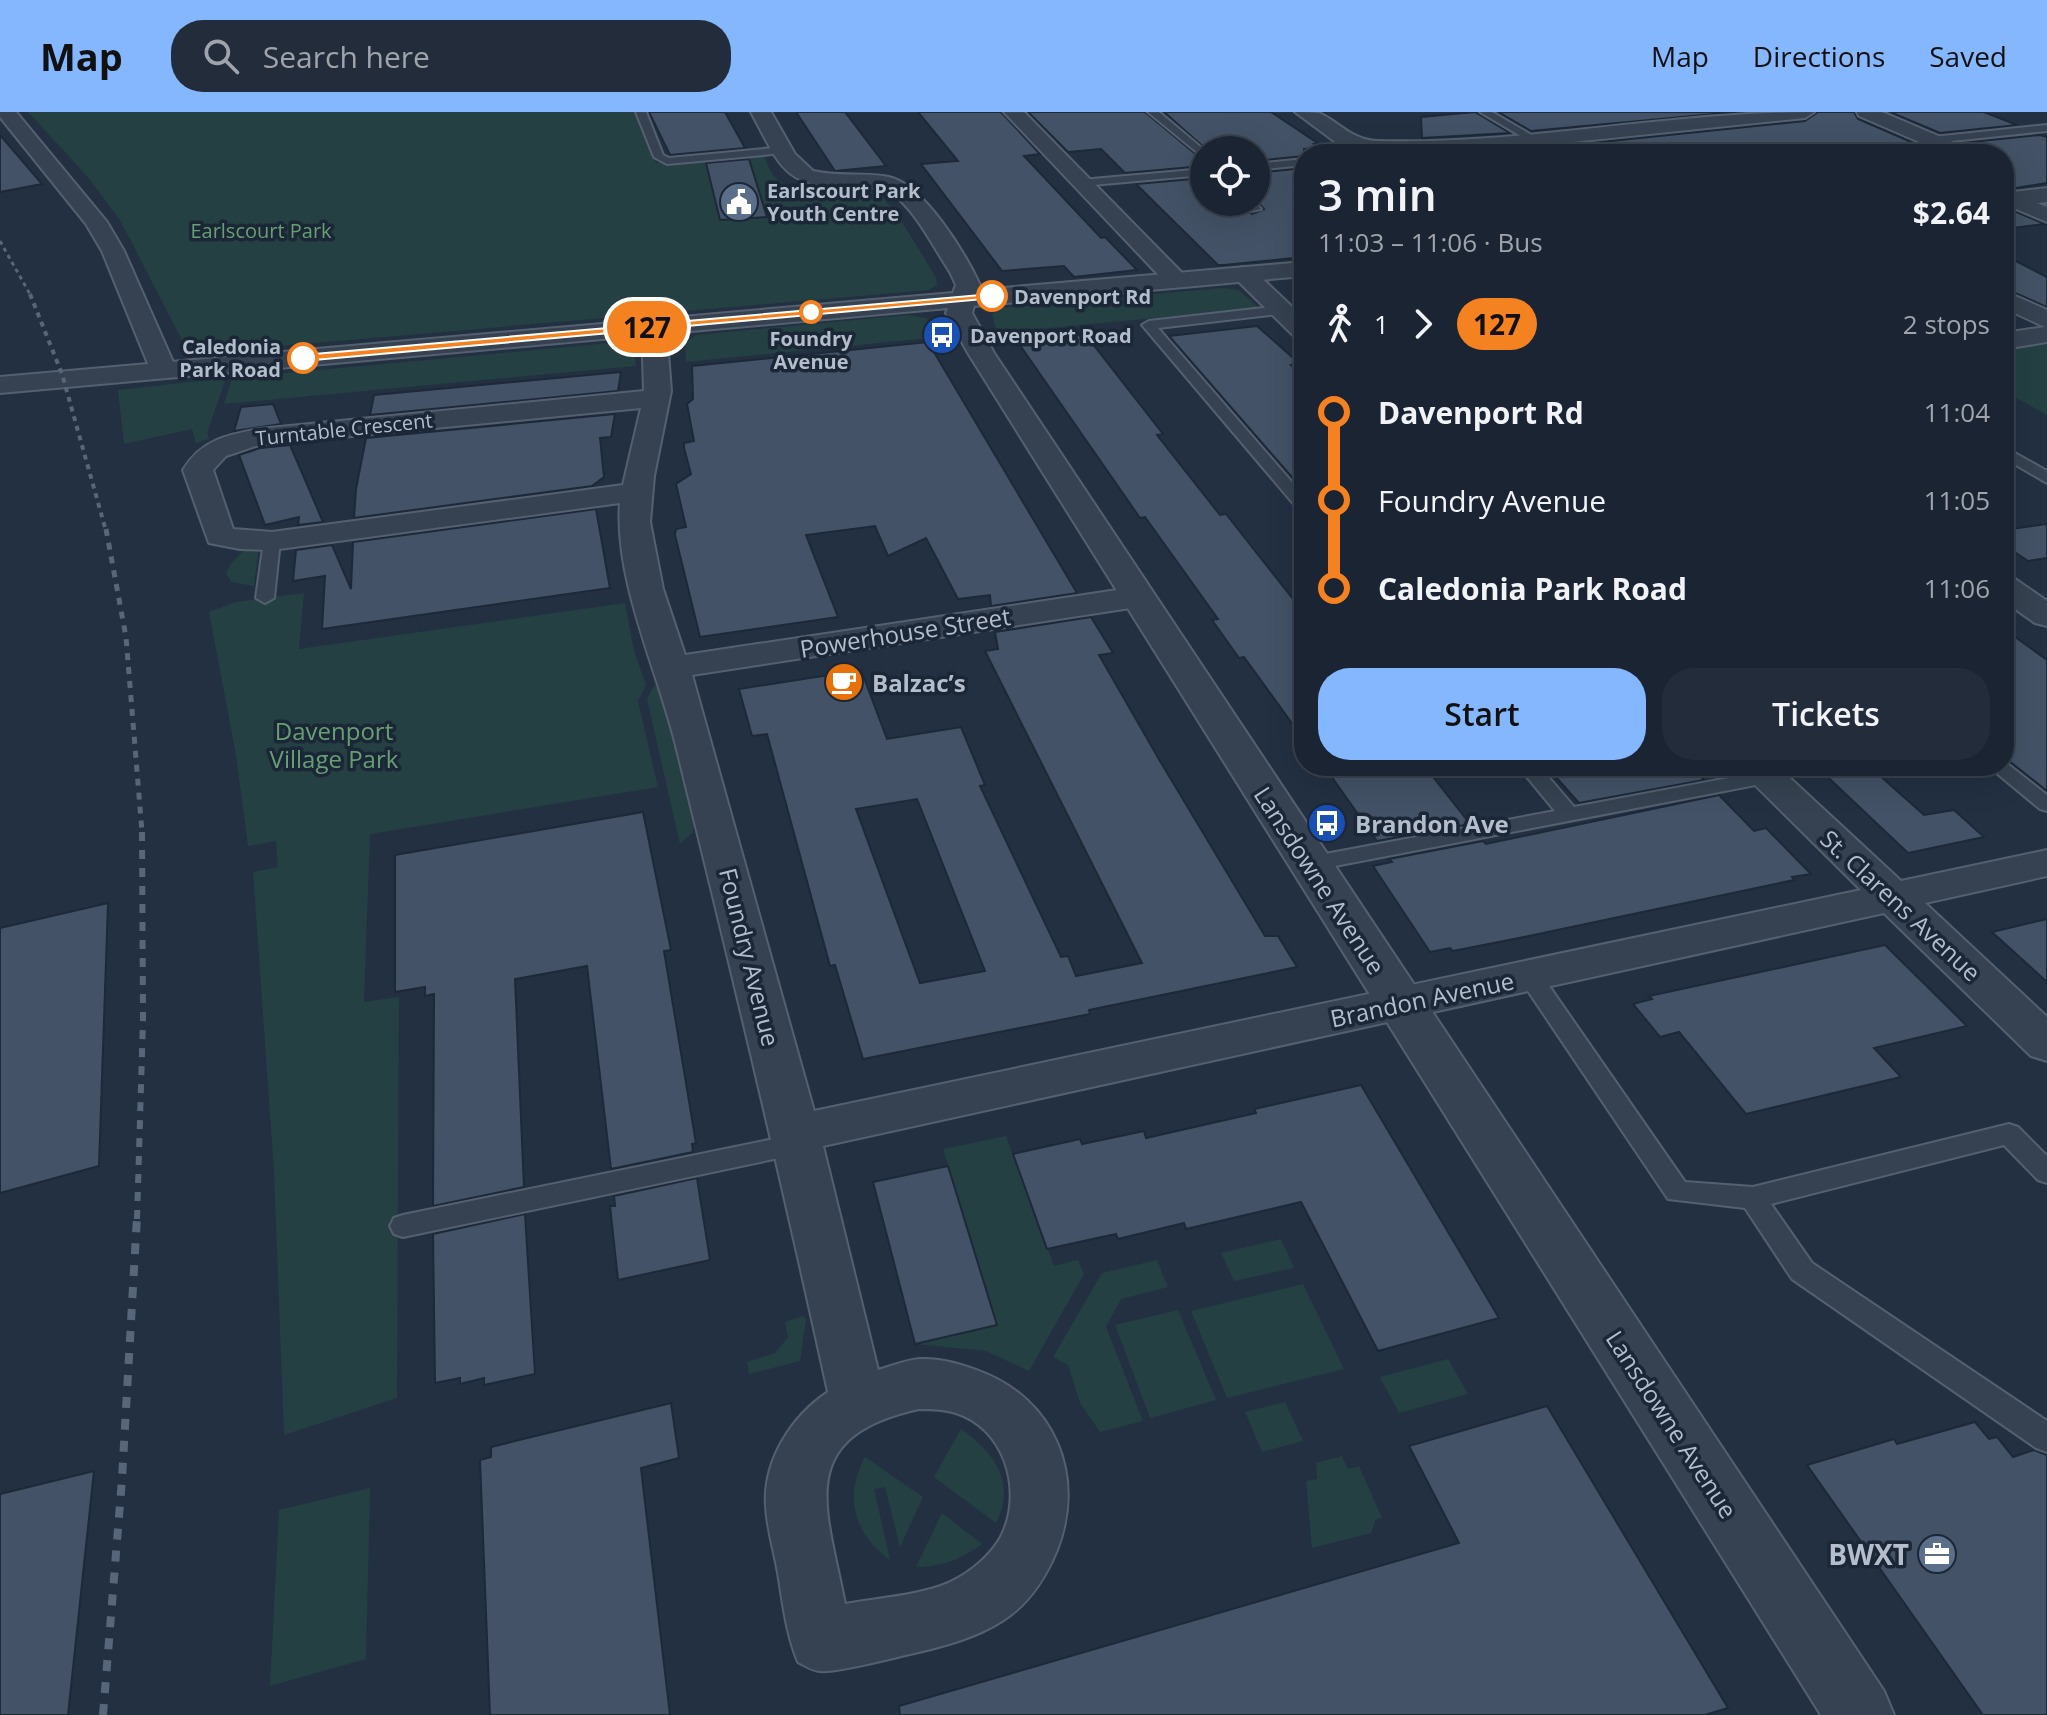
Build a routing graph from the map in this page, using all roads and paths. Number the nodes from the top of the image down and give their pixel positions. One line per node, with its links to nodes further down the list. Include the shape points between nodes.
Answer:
1 (6, 112): 38 (street, via 96,222)
2 (641, 112): 17 (lane, via 659,157 667,161)
3 (761, 112): 17 (street, Lansdowne Avenue)
4 (1013, 112): 22 (street)
5 (1153, 112): 13 (lane)
6 (1304, 112): 14 (street)
7 (1485, 112): 11 (lane)
8 (1805, 112): 11 (street)
9 (1866, 112): 12 (street)
10 (2047, 128): 12 (lane)
11 (1535, 140): 15 (street)
12 (1933, 140): 16 (street)
13 (1190, 143)
14 (1350, 144)
15 (1515, 144)
16 (1942, 144)
17 (787, 155): 20 (lane); 30 (street, Lansdowne Avenue, via 802,174 813,178 868,180 901,189 962,272 968,285)
18 (1294, 163): 19 (lane)
19 (1270, 166)
20 (675, 173)
21 (1190, 173): 22 (lane)
22 (1081, 183): 29 (street)
23 (2047, 195): 24 (street)
24 (2014, 198)
25 (2014, 201): 26 (street)
26 (2047, 215)
27 (1294, 270): 28 (street)
28 (1244, 274): 29 (street); 32 (street)
29 (1176, 280): 30 (street)
30 (964, 299): 35 (street); 47 (street, Lansdowne Avenue, via 959,313 981,353)
31 (2014, 303): 33 (street)
32 (1281, 310): 34 (street); 44 (lane, via 1149,325)
33 (2047, 320)
34 (1294, 322)
35 (654, 327): 38 (street); 40 (street, Foundry Avenue)
36 (2047, 334): 37 (street)
37 (2014, 339)
38 (164, 371): 39 (street)
39 (0, 385)
40 (656, 398): 43 (street, Foundry Avenue); 45 (street, Turntable Crescent, via 259,437 228,444 203,458 198,470 220,536)
41 (2014, 457): 42 (lane)
42 (2047, 478)
43 (637, 492): 45 (street, Turntable Crescent); 50 (street, Foundry Avenue, via 639,545)
44 (1294, 494)
45 (272, 541): 48 (lane)
46 (2014, 593): 49 (street)
47 (1137, 597): 50 (street, Powerhouse Street); 58 (street, Lansdowne Avenue)
48 (265, 598)
49 (2047, 616)
50 (673, 667): 63 (street, Foundry Avenue)
51 (1537, 776): 56 (lane)
52 (1743, 776): 56 (lane)
53 (1765, 776): 59 (street, St. Clarens Avenue)
54 (2011, 776): 55 (lane)
55 (2047, 805)
56 (1569, 814): 58 (lane)
57 (2047, 863): 59 (street, Brandon Avenue)
58 (1309, 864): 61 (street, Lansdowne Avenue)
59 (1890, 896): 60 (street, Brandon Avenue); 62 (street, St. Clarens Avenue)
60 (1530, 976): 61 (street, Brandon Avenue); 65 (lane, via 1677,1192)
61 (1400, 1004): 63 (street, Brandon Avenue); 69 (street, Lansdowne Avenue)
62 (2047, 1044)
63 (797, 1139): 66 (lane); 67 (street, Foundry Avenue)
64 (2047, 1173): 65 (lane, via 2009,1134)
65 (1753, 1198): 68 (lane, via 1802,1271)
66 (403, 1226)
67 (858, 1401): 67 (street, via 813,1442 799,1470 795,1500 820,1640 949,1613 981,1599 1024,1558 1039,1522 1042,1491 1037,1462 1024,1435 1003,1412 949,1386 887,1389)
68 (2047, 1438)
69 (1860, 1715)

